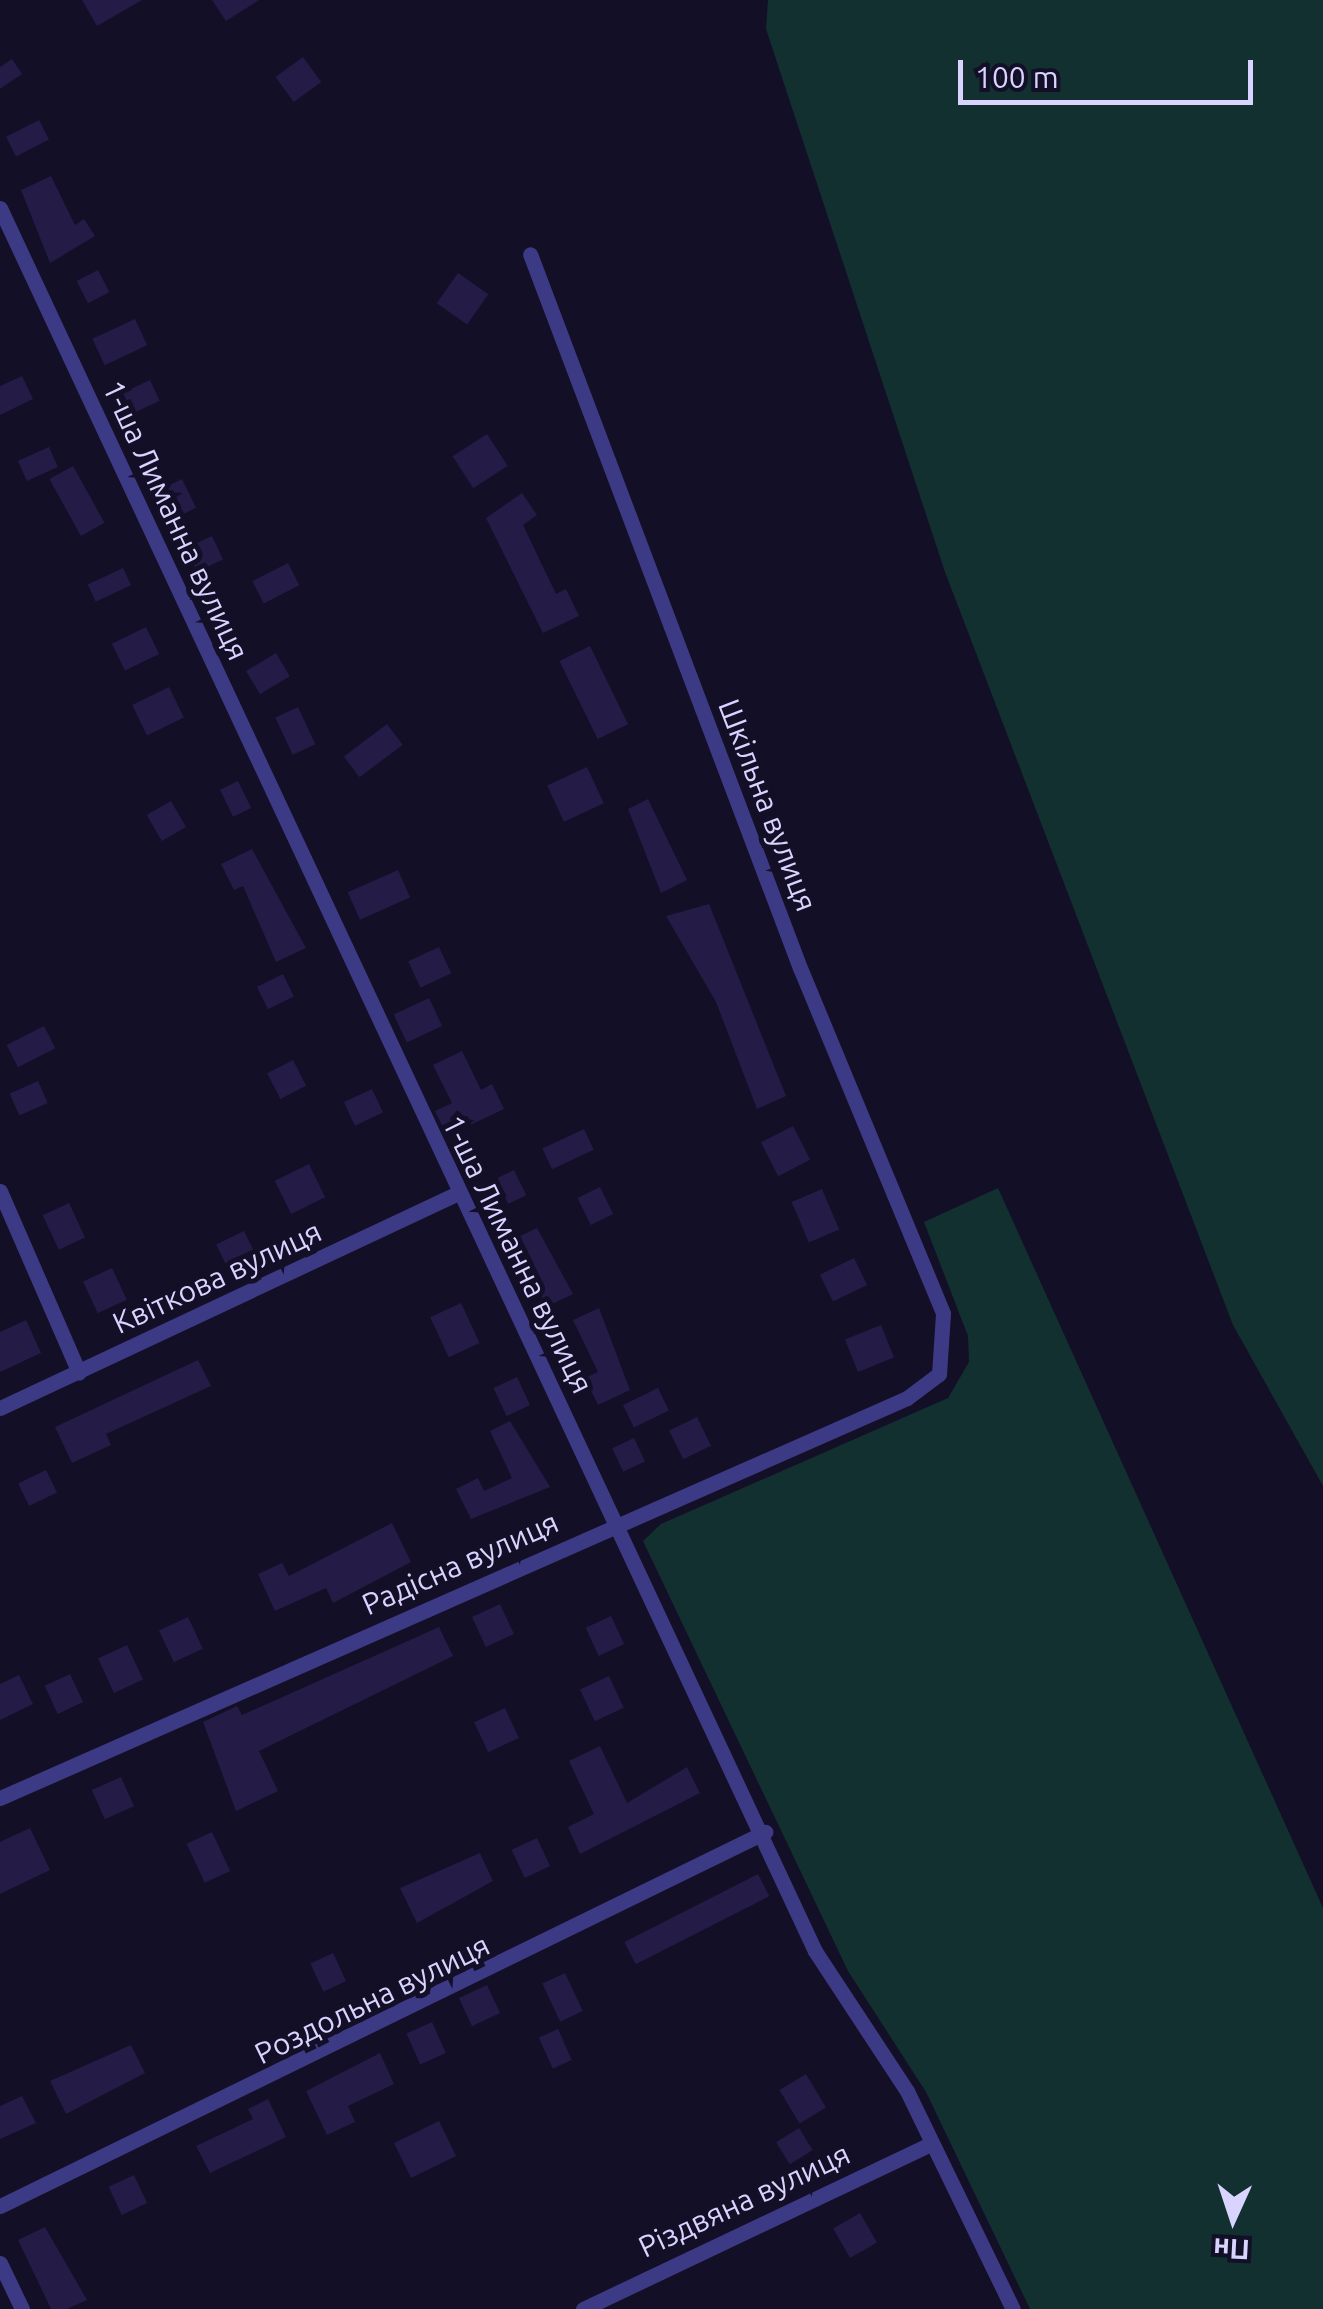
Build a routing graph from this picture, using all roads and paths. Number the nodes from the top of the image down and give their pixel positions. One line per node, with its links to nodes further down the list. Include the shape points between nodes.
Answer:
1 (0, 208): 4 (street, 1-ша Лиманна вулиця)
2 (530, 254): 6 (street, Шкільна вулиця, via 800,968 940,1302 946,1332)
3 (0, 1191): 5 (street)
4 (456, 1194): 5 (street, Квіткова вулиця); 8 (street, 1-ша Лиманна вулиця)
5 (79, 1373): 7 (street, Квіткова вулиця)
6 (939, 1374): 8 (street, Радісна вулиця, via 907,1398)
7 (0, 1408)
8 (620, 1521): 9 (street, Радісна вулиця); 10 (street, 1-ша Лиманна вулиця)
9 (0, 1798)
10 (765, 1832): 11 (street, 1-ша Лиманна вулиця, via 815,1951); 12 (street, Роздольна вулиця)
11 (931, 2144): 15 (street, Різдвяна вулиця); 16 (street, 1-ша Лиманна вулиця)
12 (0, 2206)
13 (0, 2264): 14 (street)
14 (22, 2309)
15 (583, 2309)
16 (1013, 2309)

